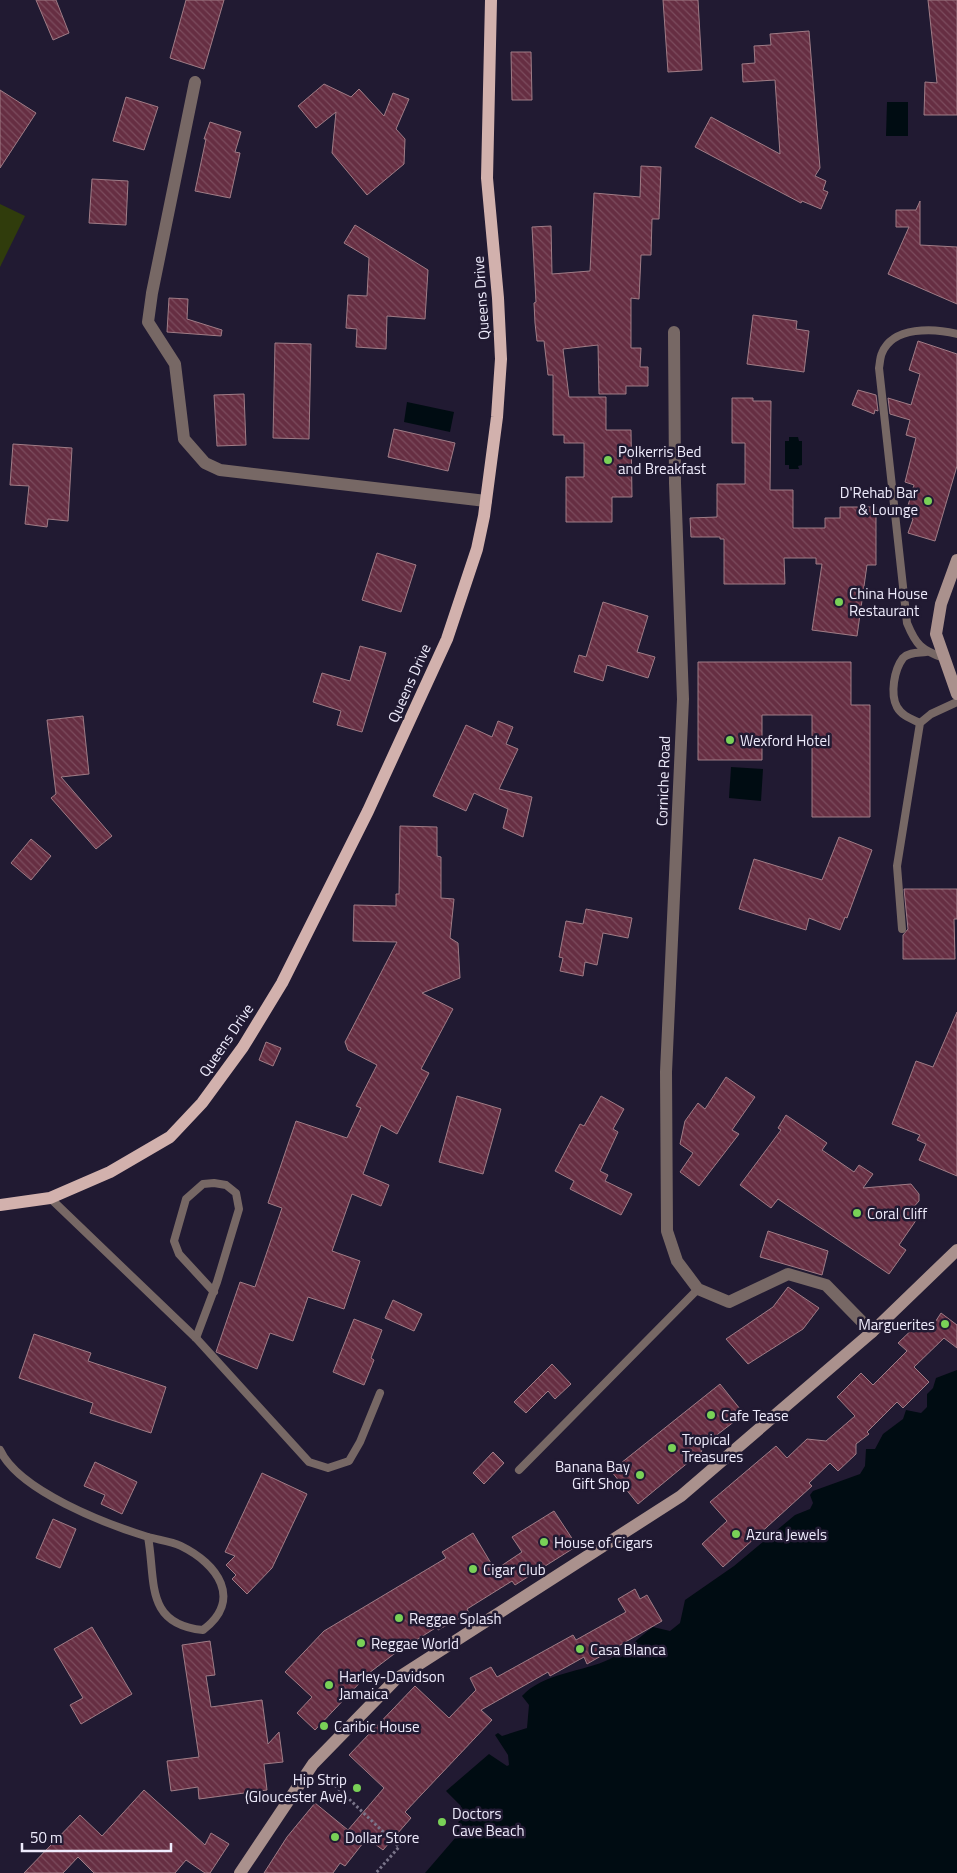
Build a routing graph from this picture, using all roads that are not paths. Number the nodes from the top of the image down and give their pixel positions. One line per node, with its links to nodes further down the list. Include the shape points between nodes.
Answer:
1 (491, 0): 5 (main road, Queens Drive, via 487,178 501,359)
2 (194, 82): 5 (street, via 148,322 175,364 184,439 204,463 220,470)
3 (674, 332): 16 (street, Corniche Road, via 675,483 683,699 666,1072 667,1231 677,1261)
4 (957, 334): 7 (lane, via 926,330 903,334 882,353 879,368 907,623 914,640)
5 (486, 501): 13 (main road, Queens Drive, via 477,549 447,639 368,811 282,983 258,1024 202,1103 170,1137 110,1172)
6 (957, 560): 8 (main road, via 940,604 936,634)
7 (926, 652): 8 (lane); 11 (lane, via 904,658 893,687 897,707 905,716)
8 (944, 658): 9 (main road)
9 (957, 694)
10 (957, 702): 11 (lane)
11 (920, 723): 12 (lane, via 897,866)
12 (902, 928)
13 (50, 1198): 14 (main road, Queens Drive); 19 (lane)
14 (0, 1205)
15 (957, 1250): 18 (main road)
16 (698, 1289): 18 (street, via 729,1302 788,1274 826,1284); 23 (lane)
17 (214, 1292): 17 (lane, via 239,1208 236,1193 226,1185 214,1183 202,1184 186,1199 174,1241 179,1254); 19 (lane)
18 (872, 1332): 25 (main road, via 681,1496 396,1679 312,1764)
19 (196, 1338): 20 (lane, via 310,1462 328,1468 349,1461)
20 (380, 1393)
21 (0, 1450): 22 (lane)
22 (3, 1463): 24 (lane, via 42,1491 100,1520)
23 (519, 1470)
24 (148, 1537): 24 (lane, via 151,1578 159,1608 167,1618 186,1629 202,1630 216,1621 223,1603 222,1584 213,1569 180,1545)
25 (240, 1873)

